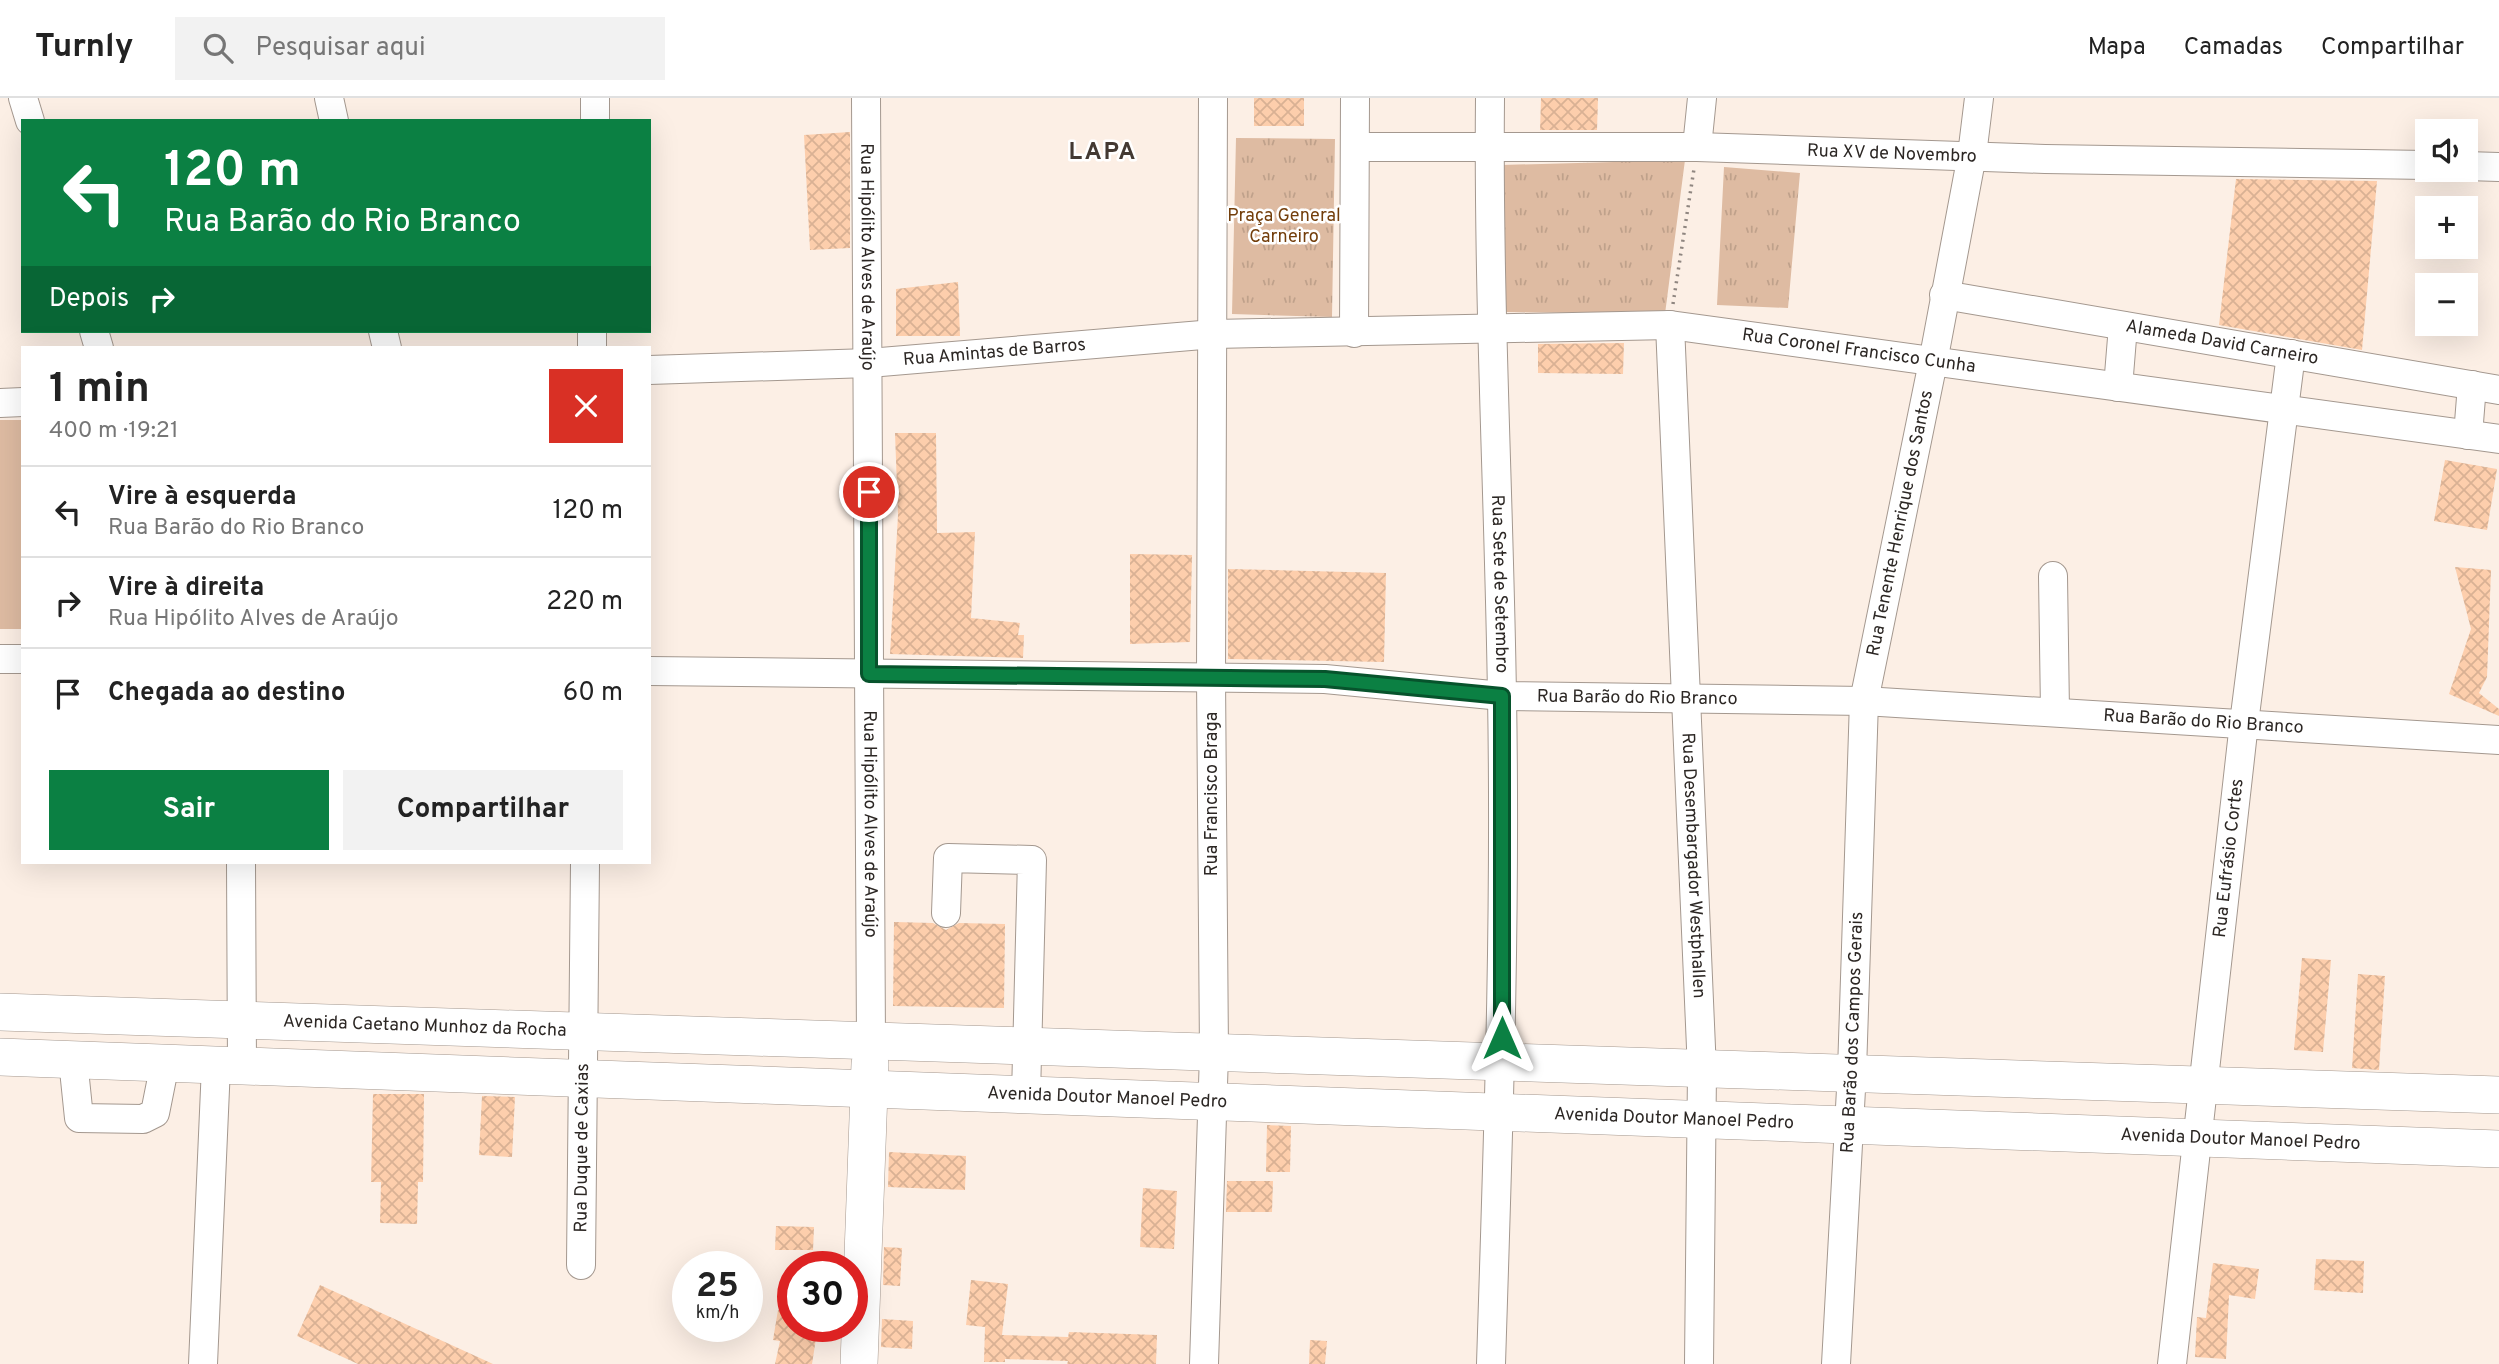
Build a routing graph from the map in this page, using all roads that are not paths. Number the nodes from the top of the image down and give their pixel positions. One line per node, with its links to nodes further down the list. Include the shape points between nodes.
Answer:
1 (23, 98): 10 (street)
2 (329, 98): 11 (street)
3 (595, 98): 12 (street)
4 (866, 98): 28 (street, Rua Hipólito Alves de Araújo)
5 (1213, 98): 25 (street, Rua Francisco Braga)
6 (1355, 98): 15 (street)
7 (1490, 98): 13 (street, Rua Sete de Setembro)
8 (1702, 98): 14 (street)
9 (1979, 98): 16 (street, Rua Tenente Henrique dos Santos)
10 (29, 119)
11 (334, 119)
12 (595, 119)
13 (1489, 147): 14 (street, Rua XV de Novembro); 15 (street, Rua XV de Novembro); 23 (street, Rua Sete de Setembro)
14 (1697, 147): 16 (street, Rua XV de Novembro)
15 (1355, 148): 24 (street)
16 (1972, 155): 17 (street, Rua XV de Novembro); 20 (street, Rua Tenente Henrique dos Santos)
17 (2415, 165)
18 (2478, 166): 19 (street)
19 (2499, 167)
20 (1944, 295): 22 (street, Alameda David Carneiro); 27 (street, Rua Tenente Henrique dos Santos)
21 (1670, 325): 23 (street, Rua Coronel Francisco Cunha); 27 (street, Rua Coronel Francisco Cunha); 44 (street, Rua Desembargador Westphallen)
22 (2123, 326): 26 (street, Alameda David Carneiro); 30 (street)
23 (1490, 328): 24 (street, Rua Coronel Francisco Cunha); 43 (street, Rua Sete de Setembro)
24 (1354, 333): 25 (street, Rua Coronel Francisco Cunha)
25 (1214, 334): 28 (street, Rua Amintas de Barros); 42 (street, Rua Francisco Braga)
26 (2291, 354): 31 (street, Alameda David Carneiro); 34 (street, Rua Eufrásio Cortes)
27 (1933, 362): 30 (street, Rua Coronel Francisco Cunha); 45 (street, Rua Tenente Henrique dos Santos)
28 (869, 363): 29 (street, Rua Amintas de Barros); 41 (street, Rua Hipólito Alves de Araújo)
29 (651, 370)
30 (2118, 387): 34 (street, Rua Coronel Francisco Cunha)
31 (2486, 387): 35 (street)
32 (21, 402): 33 (street)
33 (0, 403)
34 (2282, 410): 35 (street, Rua Coronel Francisco Cunha); 47 (street, Rua Eufrásio Cortes)
35 (2468, 435): 36 (street, Rua Coronel Francisco Cunha)
36 (2499, 439)
37 (2053, 576): 46 (street)
38 (0, 659): 39 (street)
39 (21, 659)
40 (651, 671): 41 (street, Rua Barão do Rio Branco)
41 (869, 674): 42 (street, Rua Barão do Rio Branco); 55 (street, Rua Hipólito Alves de Araújo)
42 (1211, 677): 43 (street, Rua Barão do Rio Branco, via 1325,679); 57 (street, Rua Francisco Braga)
43 (1502, 696): 44 (street, Rua Barão do Rio Branco); 61 (street, Rua Sete de Setembro)
44 (1684, 699): 45 (street, Rua Barão do Rio Branco); 63 (street, Rua Desembargador Westphallen)
45 (1864, 701): 46 (street, Rua Barão do Rio Branco); 64 (street, Rua Barão dos Campos Gerais)
46 (2055, 712): 47 (street, Rua Barão do Rio Branco)
47 (2244, 723): 48 (street, Rua Barão do Rio Branco); 66 (street, Rua Eufrásio Cortes)
48 (2499, 740)
49 (240, 864): 53 (street)
50 (585, 864): 54 (street, Rua Duque de Caxias)
51 (946, 913): 56 (street, via 948,858 1032,860)
52 (0, 1012): 53 (main road, Avenida Caetano Munhoz da Rocha)
53 (242, 1020): 54 (main road, Avenida Caetano Munhoz da Rocha); 62 (street)
54 (583, 1032): 55 (main road, Avenida Caetano Munhoz da Rocha); 65 (street, Rua Duque de Caxias)
55 (861, 1042): 56 (main road); 67 (main road)
56 (1027, 1047): 57 (main road); 68 (street)
57 (1214, 1054): 61 (main road); 70 (street, Rua Francisco Braga)
58 (0, 1057): 59 (main road)
59 (73, 1060): 60 (main road); 60 (street, via 79,1118 143,1119 155,1113)
60 (165, 1063): 62 (main road)
61 (1502, 1064): 63 (main road); 71 (street, Rua Sete de Setembro)
62 (229, 1066): 65 (main road); 79 (street)
63 (1702, 1071): 64 (main road); 72 (street, Rua Desembargador Westphallen)
64 (1852, 1072): 66 (main road); 73 (street, Rua Barão dos Campos Gerais)
65 (583, 1079): 67 (main road); 77 (street, Rua Duque de Caxias)
66 (2205, 1084): 69 (main road); 74 (street, Rua Eufrásio Cortes)
67 (860, 1089): 68 (main road, Avenida Doutor Manoel Pedro); 76 (main road); 81 (main road)
68 (1026, 1095): 70 (main road, Avenida Doutor Manoel Pedro)
69 (2499, 1095)
70 (1212, 1102): 71 (main road, Avenida Doutor Manoel Pedro); 82 (street, Rua Francisco Braga)
71 (1499, 1113): 72 (main road, Avenida Doutor Manoel Pedro); 83 (street, Rua Sete de Setembro)
72 (1702, 1120): 73 (main road, Avenida Doutor Manoel Pedro); 84 (street, Rua Desembargador Westphallen)
73 (1847, 1125): 74 (main road, Avenida Doutor Manoel Pedro); 85 (street, Rua Barão dos Campos Gerais)
74 (2199, 1138): 75 (main road, Avenida Doutor Manoel Pedro); 86 (street, Rua Eufrásio Cortes)
75 (2499, 1149)
76 (846, 1251)
77 (581, 1265)
78 (839, 1342): 80 (main road)
79 (203, 1364)
80 (837, 1364)
81 (859, 1364)
82 (1204, 1364)
83 (1491, 1364)
84 (1699, 1364)
85 (1836, 1364)
86 (2172, 1364)

